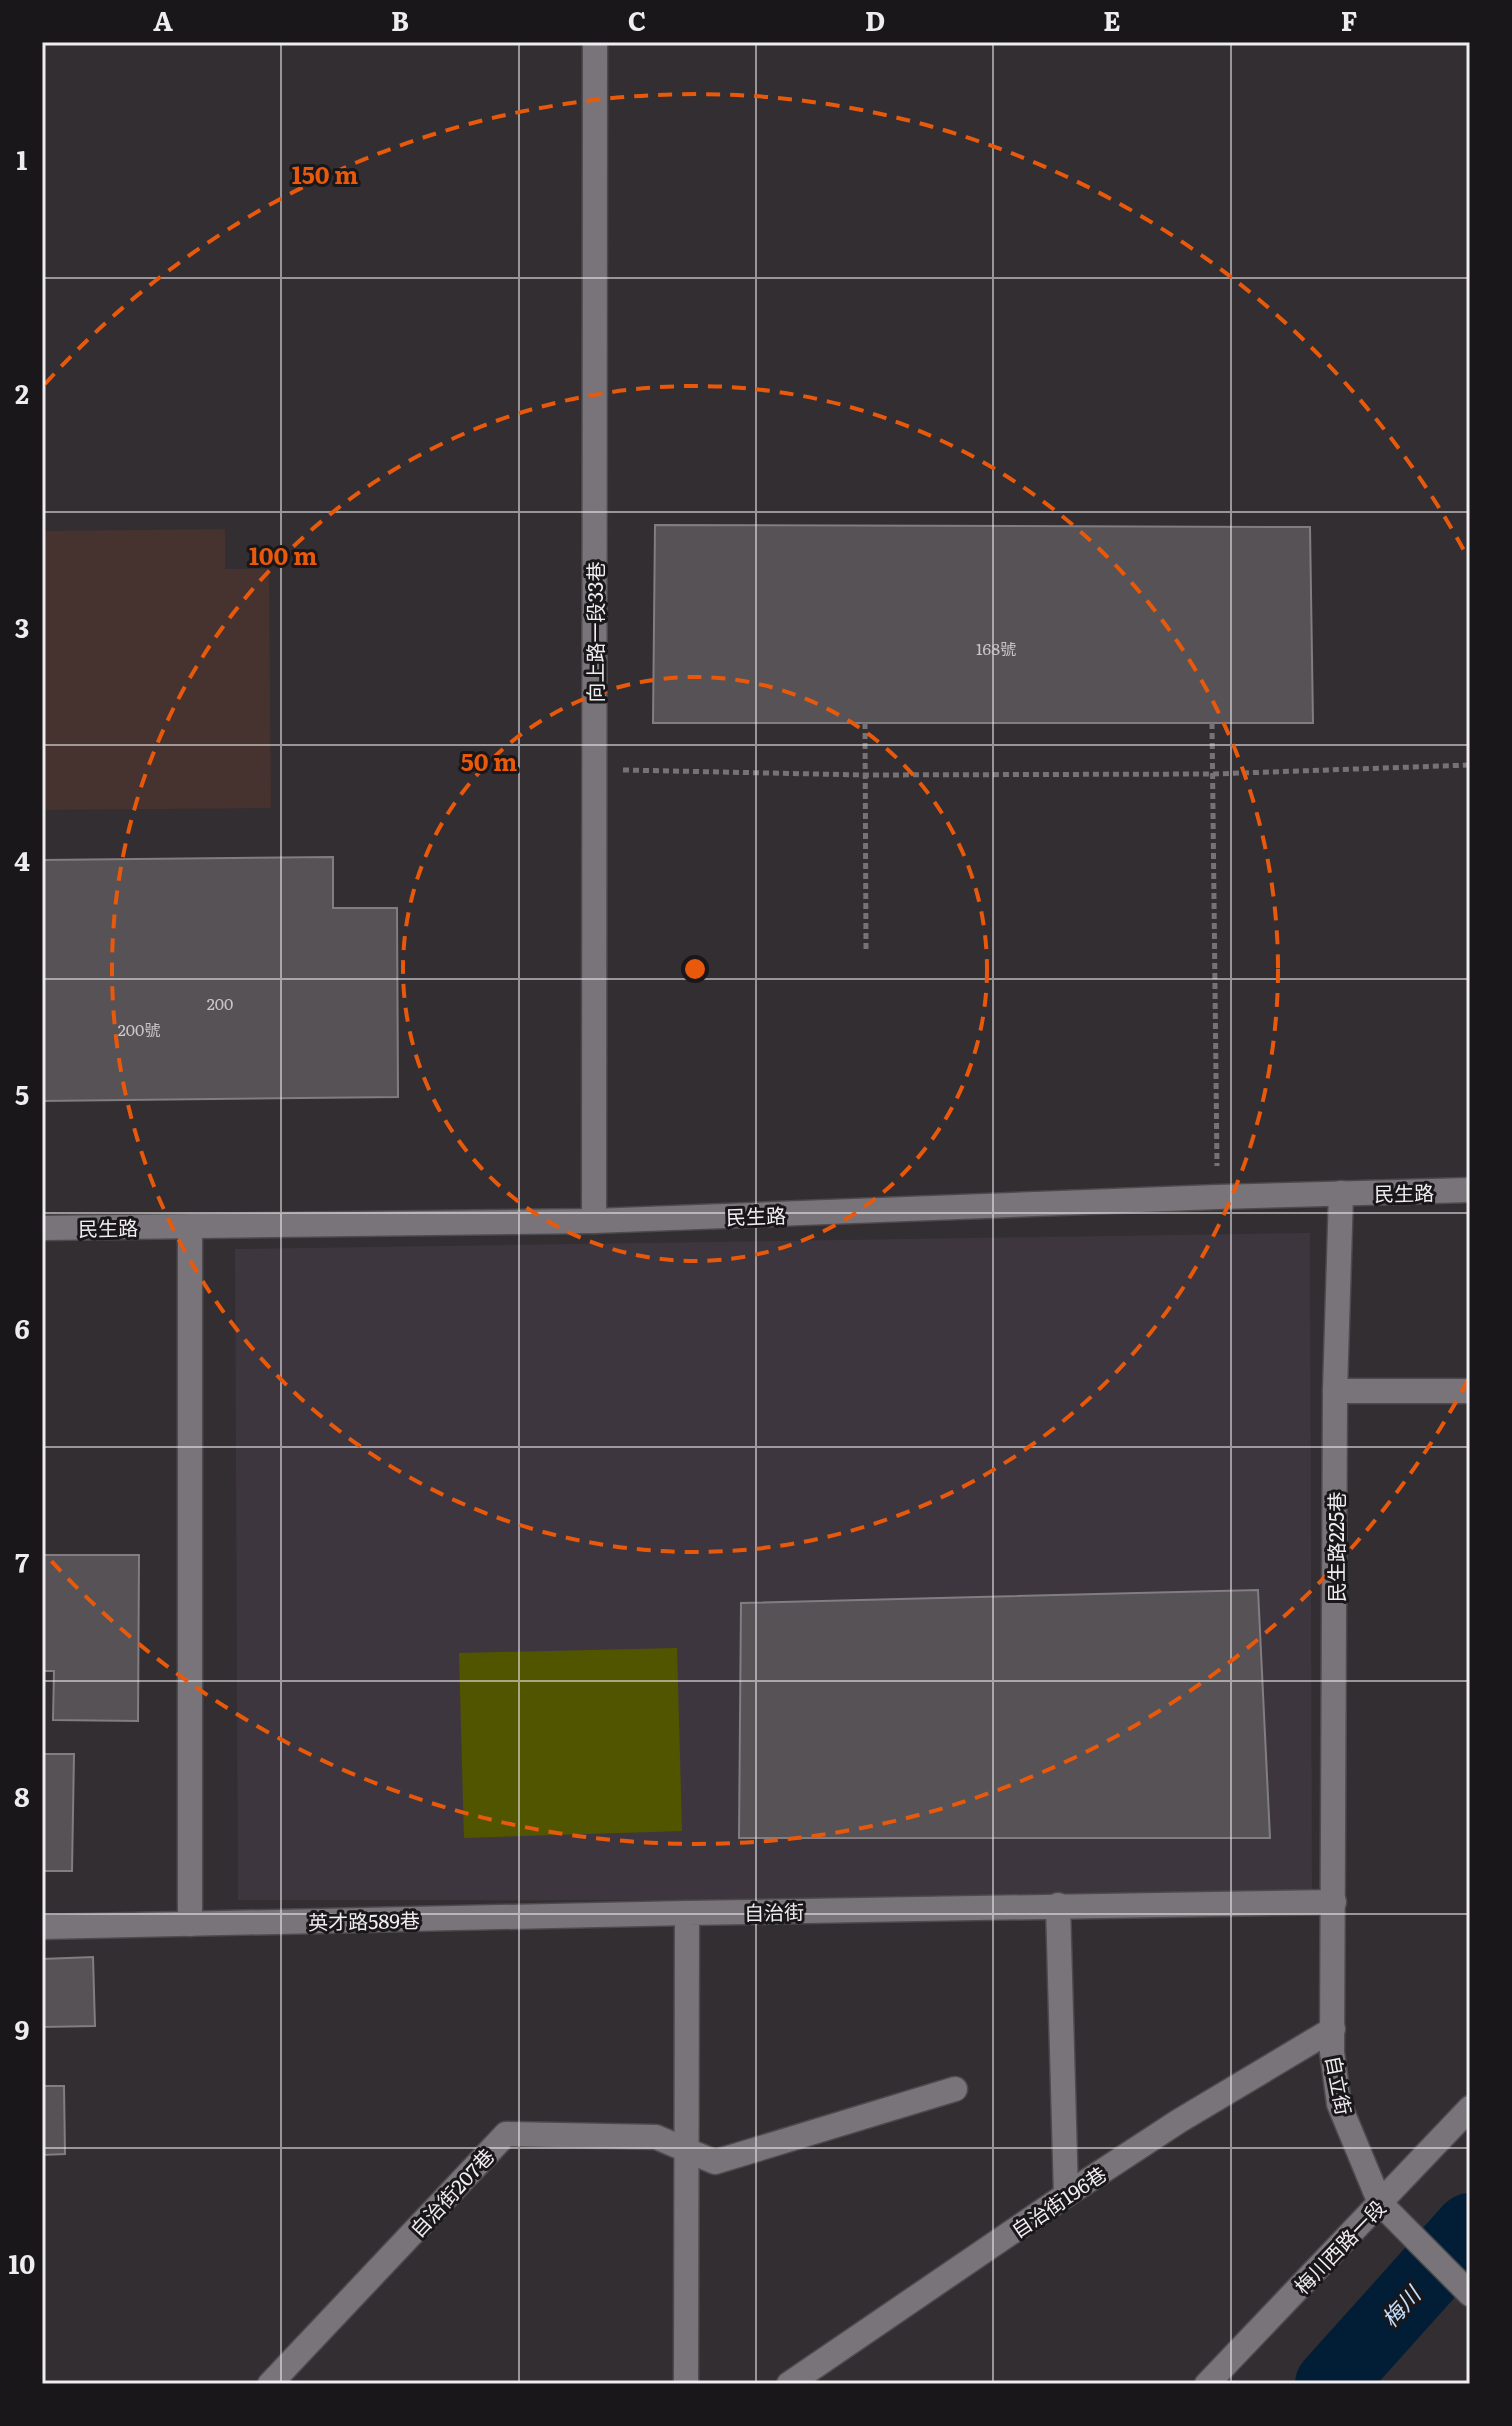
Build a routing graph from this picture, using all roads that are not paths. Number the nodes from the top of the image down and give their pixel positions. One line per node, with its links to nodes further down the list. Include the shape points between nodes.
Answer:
1 (595, 42): 4 (street, 向上路一段33巷)
2 (1470, 1190): 3 (street, 民生路)
3 (1341, 1193): 4 (street, 民生路); 7 (street, 民生路225巷)
4 (594, 1221): 5 (street, 民生路)
5 (190, 1226): 6 (street, 民生路); 12 (street)
6 (42, 1228)
7 (1335, 1391): 8 (street); 9 (street, 民生路225巷)
8 (1470, 1391)
9 (1334, 1902): 10 (street, 自治街); 14 (street, 自立街)
10 (1058, 1905): 11 (street, 自治街); 18 (street)
11 (687, 1913): 12 (street, 英才路589巷); 17 (street)
12 (190, 1924): 13 (street, 英才路589巷)
13 (42, 1927)
14 (1333, 2029): 18 (street, 自治街196巷); 19 (street, 自立街, via 1339,2104)
15 (955, 2089): 17 (street, 自治街207巷, via 715,2162)
16 (1470, 2108): 19 (street, 梅川西路一段)
17 (687, 2148): 21 (street, 自治街207巷, via 656,2137 506,2134); 22 (street)
18 (1066, 2195): 23 (street, 自治街196巷)
19 (1380, 2203): 20 (street, 自立街); 24 (street, 梅川西路一段)
20 (1470, 2294)
21 (270, 2384)
22 (686, 2384)
23 (789, 2384)
24 (1207, 2384)

